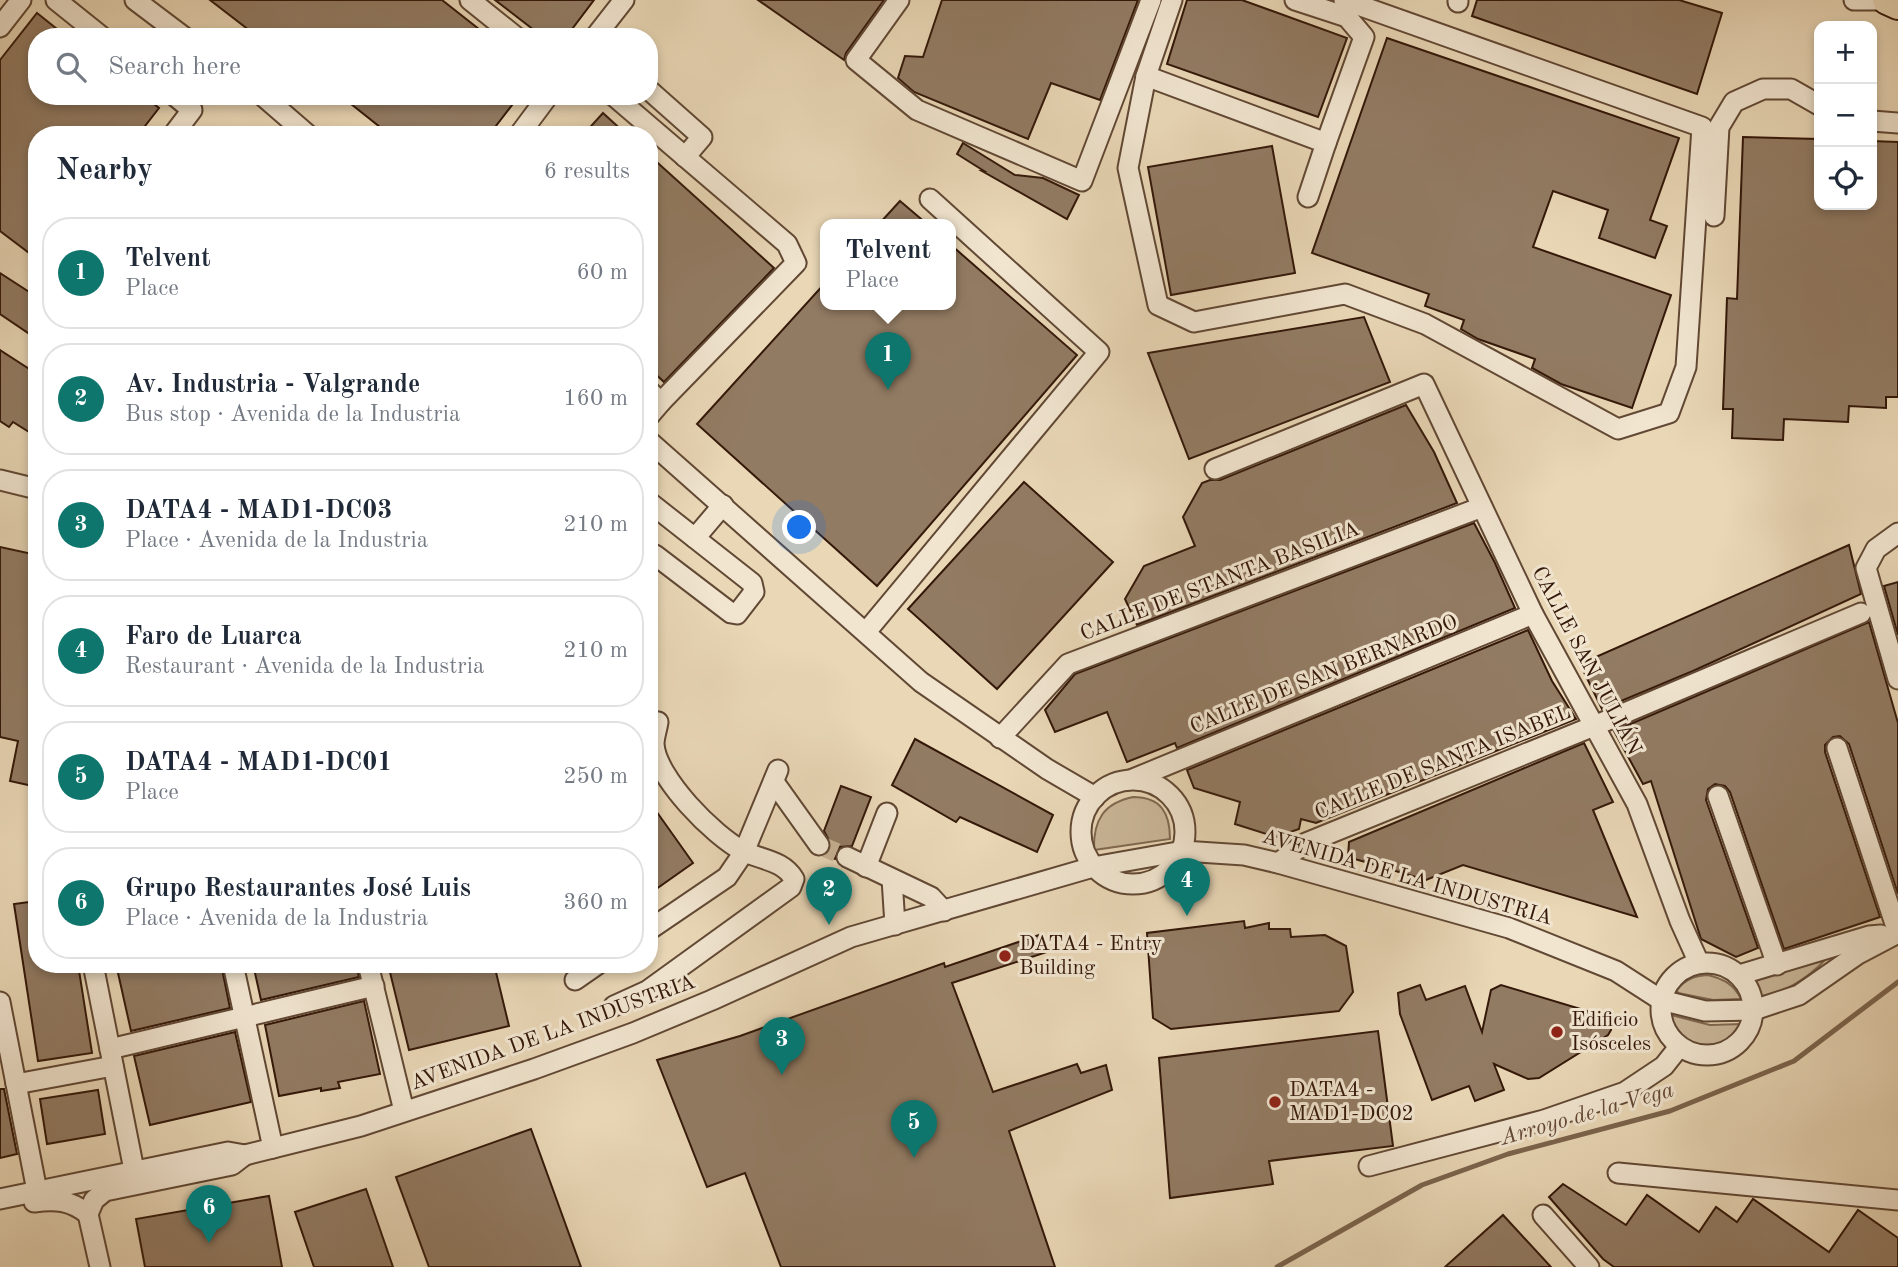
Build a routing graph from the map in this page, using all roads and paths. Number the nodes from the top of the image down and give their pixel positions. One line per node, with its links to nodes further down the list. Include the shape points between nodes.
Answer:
1 (21, 0): 14 (street)
2 (56, 0): 15 (street)
3 (135, 0): 16 (street)
4 (470, 0): 17 (street)
5 (624, 0): 18 (street)
6 (899, 0): 7 (street, via 856,60 917,110 1082,181)
7 (1151, 0)
8 (1172, 0): 19 (street)
9 (1295, 0): 33 (street, via 1347,17 1364,37)
10 (1344, 0): 19 (street, via 1702,127 1685,367 1669,413 1618,429 1425,324 1345,294 1194,322 1158,305 1128,168)
11 (1854, 0): 12 (street)
12 (1887, 0): 13 (highway)
13 (1898, 5)
14 (0, 27)
15 (91, 28)
16 (172, 28)
17 (505, 28)
18 (602, 28)
19 (1146, 76): 33 (street)
20 (658, 98): 34 (street, via 702,137)
21 (1814, 102): 37 (street, via 1791,89 1763,89 1734,102 1719,127)
22 (186, 105): 28 (street, via 192,110)
23 (272, 105): 29 (street)
24 (541, 105): 30 (street)
25 (624, 105): 31 (street)
26 (1877, 121): 27 (street)
27 (1898, 123)
28 (180, 126)
29 (292, 126)
30 (526, 126)
31 (649, 126)
32 (658, 134): 34 (street)
33 (1326, 143): 35 (street)
34 (685, 157): 40 (street, via 787,244 796,263)
35 (1308, 197)
36 (930, 199): 38 (street)
37 (1714, 216)
38 (952, 219)
39 (956, 223): 53 (street, via 1099,352)
40 (658, 398)
41 (658, 450): 45 (street)
42 (1215, 469): 46 (street, CALLE SAN JULIÁN, via 1424,384)
43 (0, 480): 44 (street)
44 (28, 487)
45 (723, 505): 49 (street); 53 (street)
46 (1482, 506): 52 (street, CALLE SAN JULIÁN); 56 (street, CALLE DE STANTA BASILIA, via 1068,664)
47 (658, 509): 49 (street)
48 (1898, 533): 54 (street, via 1876,549 1866,568)
49 (695, 538): 50 (street, via 754,587 741,612 731,613)
50 (658, 557)
51 (1861, 613): 55 (street, CALLE DE SANTA ISABEL)
52 (1533, 614): 55 (street, CALLE SAN JULIÁN); 59 (street, CALLE DE SAN BERNARDO)
53 (866, 632): 56 (street, via 921,682)
54 (1898, 679)
55 (1594, 726): 67 (street, CALLE DE SANTA ISABEL, via 1306,843); 75 (street, CALLE SAN JULIÁN, via 1637,804)
56 (1000, 738): 61 (street)
57 (1837, 748): 74 (street)
58 (658, 758): 65 (street, via 662,770 698,817)
59 (1133, 779): 61 (street, via 1107,787); 64 (street, via 1151,783 1176,802 1186,832)
60 (1718, 796): 76 (street)
61 (1095, 797): 69 (street, via 1082,823 1081,838)
62 (887, 813): 68 (street)
63 (819, 845): 65 (street, via 776,776)
64 (1182, 851): 67 (street, AVENIDA DE LA INDUSTRIA, via 1244,855); 69 (street, AVENIDA DE LA INDUSTRIA)
65 (744, 852): 72 (street, via 727,877); 86 (street, via 788,868 794,879 791,887 647,991)
66 (847, 857): 68 (street)
67 (1278, 863): 84 (street, AVENIDA DE LA INDUSTRIA, via 1509,928 1616,971)
68 (866, 867): 70 (street)
69 (1093, 867): 71 (street, AVENIDA DE LA INDUSTRIA)
70 (892, 879): 71 (street, via 931,897); 73 (street)
71 (944, 911): 73 (street, AVENIDA DE LA INDUSTRIA)
72 (658, 924)
73 (895, 925): 92 (street, AVENIDA DE LA INDUSTRIA, via 836,942 712,1000 571,1055)
74 (1896, 933): 76 (street, via 1869,936); 87 (street, AVENIDA DE LA INDUSTRIA, via 1799,995)
75 (1699, 963): 81 (street, via 1714,963); 84 (street, via 1674,975)
76 (1777, 965): 81 (street)
77 (95, 973): 90 (street)
78 (235, 973): 88 (street)
79 (370, 973): 83 (street)
80 (585, 973): 82 (street)
81 (1739, 975): 87 (street)
82 (575, 980)
83 (374, 986): 88 (street); 92 (street)
84 (1661, 1000): 87 (street, AVENIDA DE LA INDUSTRIA, via 1705,1011); 89 (street, via 1663,1026)
85 (0, 1002): 91 (street)
86 (614, 1006)
87 (1754, 1010): 89 (street, via 1751,1025 1734,1048 1706,1056)
88 (245, 1018): 90 (street); 93 (street)
89 (1679, 1047): 95 (street, via 1664,1066 1625,1092 1544,1120)
90 (111, 1057): 91 (street); 96 (street)
91 (16, 1084): 98 (street)
92 (404, 1111): 93 (street, AVENIDA DE LA INDUSTRIA)
93 (273, 1148): 94 (street, AVENIDA DE LA INDUSTRIA)
94 (245, 1155): 96 (street, AVENIDA DE LA INDUSTRIA, via 228,1152); 102 (street, via 232,1165 105,1191)
95 (1369, 1166)
96 (134, 1170): 98 (street, AVENIDA DE LA INDUSTRIA)
97 (1618, 1173): 100 (street)
98 (37, 1191): 99 (street, AVENIDA DE LA INDUSTRIA)
99 (0, 1199)
100 (1898, 1200)
101 (0, 1208): 102 (street, via 52,1199 76,1205)
102 (88, 1214): 104 (street)
103 (1543, 1215): 105 (street)
104 (100, 1267)
105 (1588, 1267)

